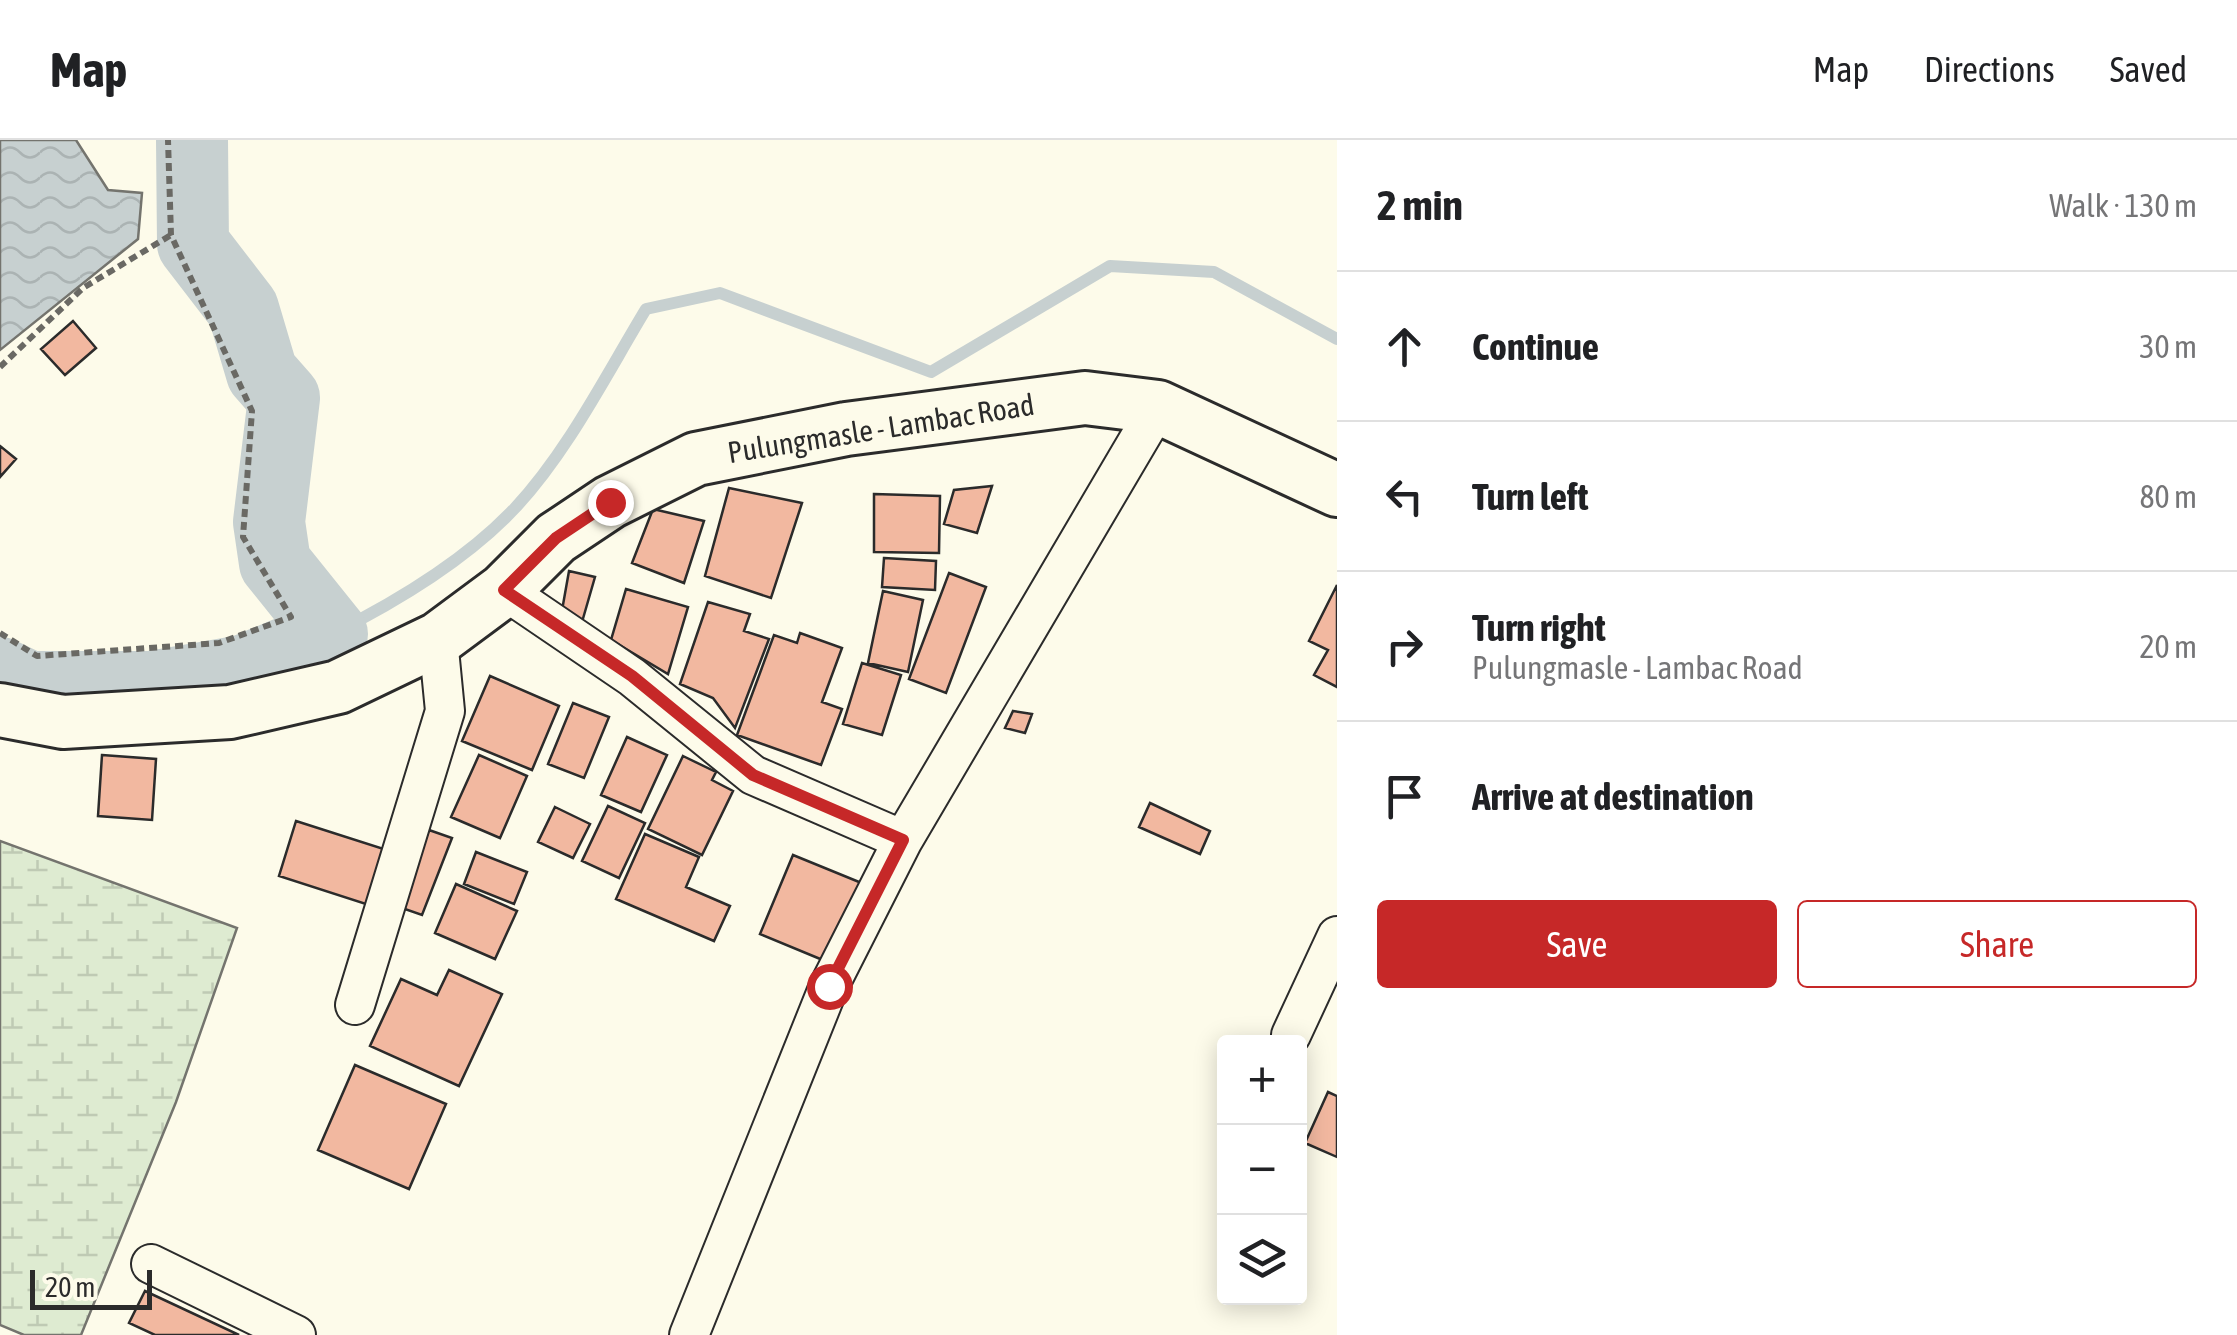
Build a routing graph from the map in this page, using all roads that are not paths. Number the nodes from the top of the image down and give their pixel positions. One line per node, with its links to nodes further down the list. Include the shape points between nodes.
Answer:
1 (1158, 406): 2 (street, Pulungmasle - Lambac Road); 3 (street, Pulungmasle - Lambac Road, via 1085,398 846,429 696,459 570,529); 6 (street)
2 (1337, 490)
3 (504, 590): 4 (street, Pulungmasle - Lambac Road); 6 (street, via 632,676 753,775)
4 (438, 640): 5 (street, Pulungmasle - Lambac Road, via 338,687 230,712 63,722); 8 (street, via 444,711)
5 (0, 710)
6 (903, 840): 12 (street, via 829,986)
7 (1337, 936): 9 (street)
8 (355, 1005)
9 (1291, 1035)
10 (152, 1264): 11 (street)
11 (296, 1335)
12 (689, 1335)

